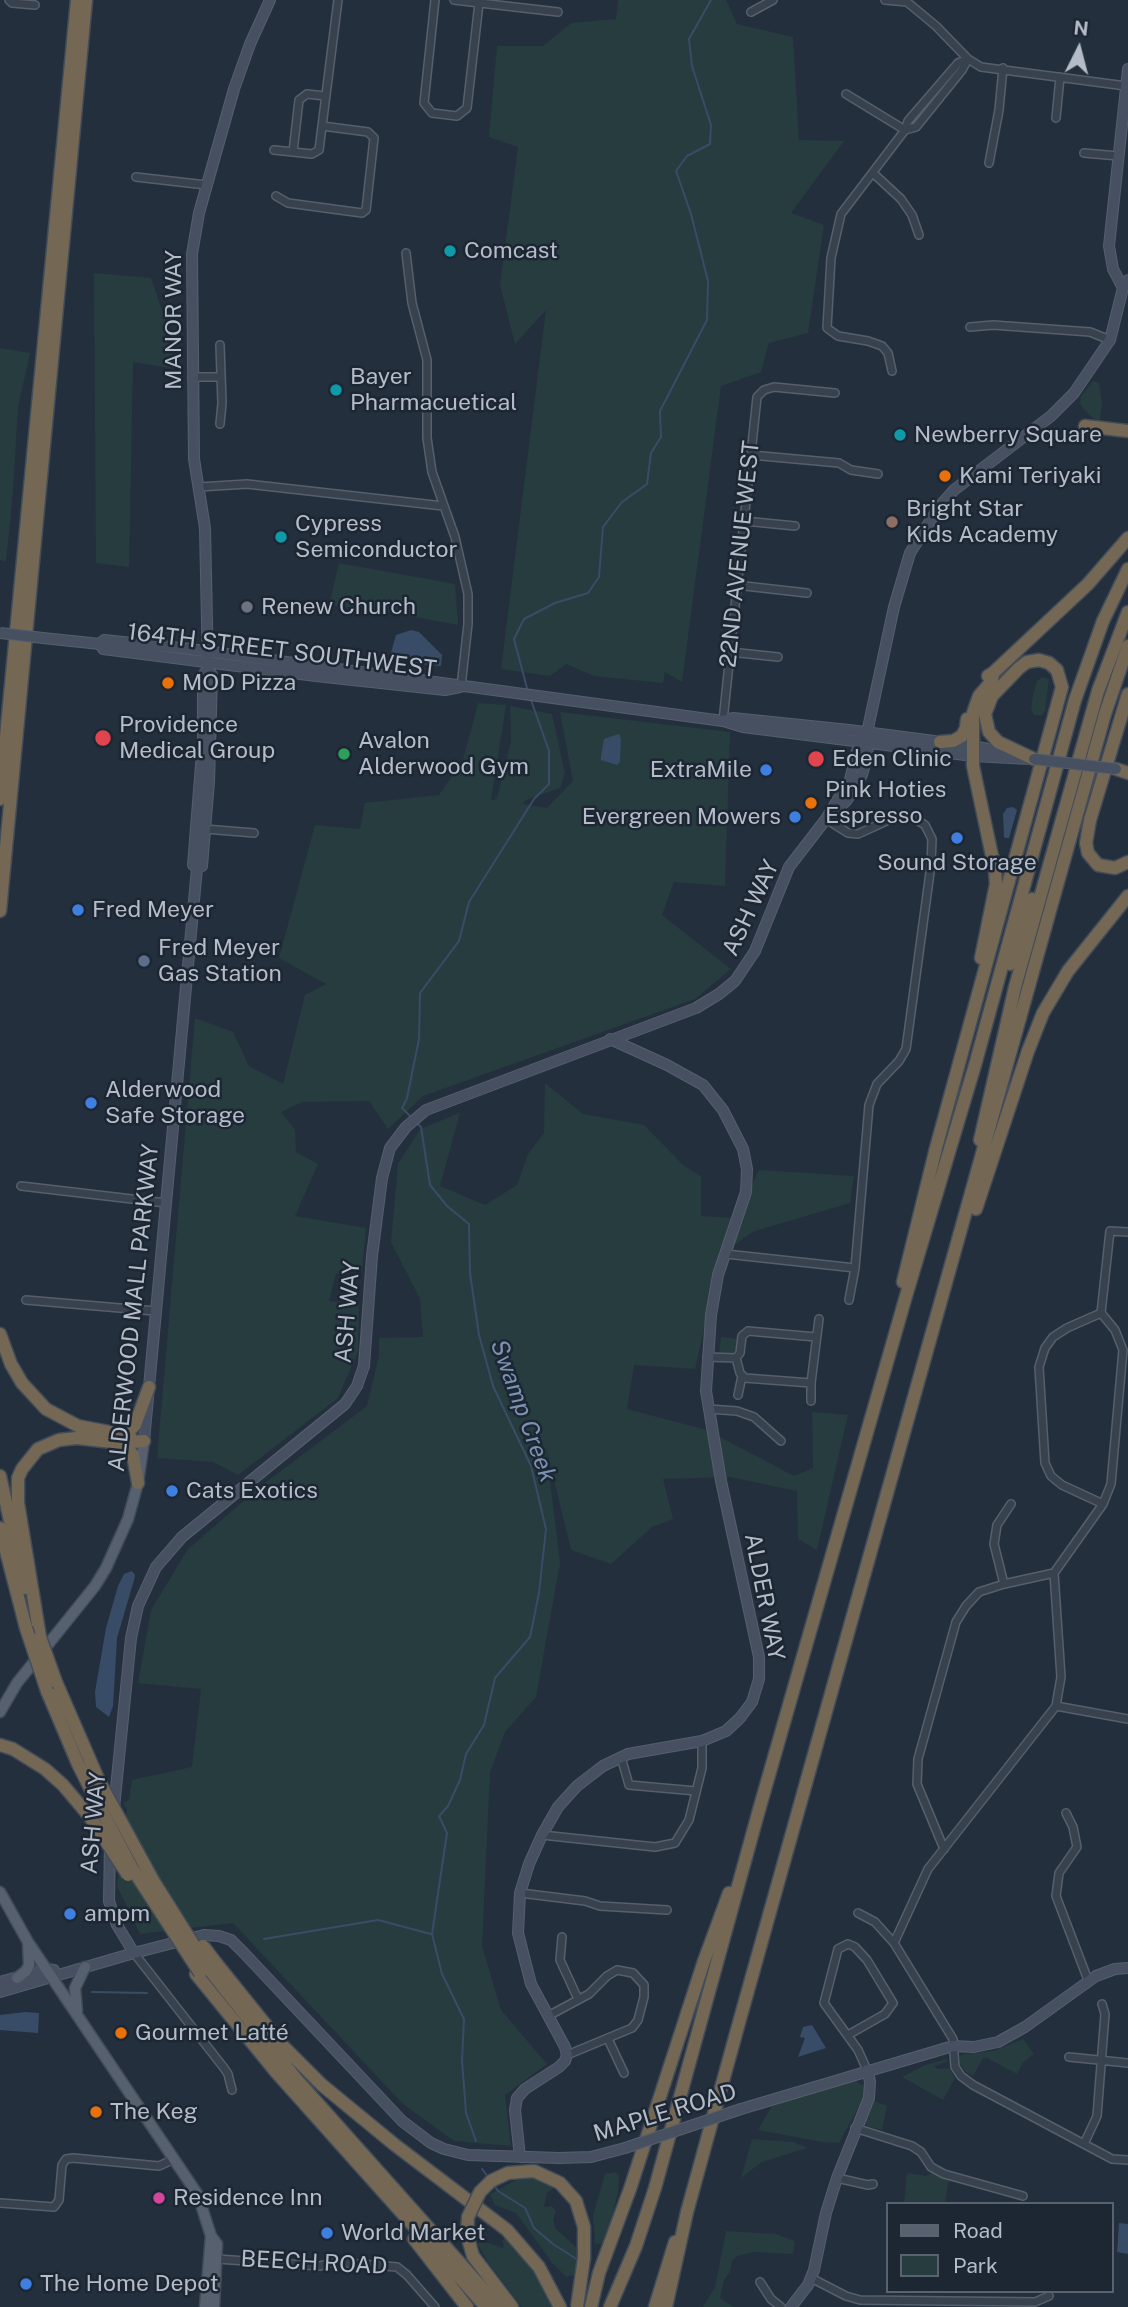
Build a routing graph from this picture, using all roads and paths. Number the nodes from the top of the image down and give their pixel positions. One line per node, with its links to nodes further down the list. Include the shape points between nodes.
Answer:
1 (9, 0): 13 (street)
2 (77, 0): 78 (highway)
3 (86, 0): 85 (highway)
4 (270, 0): 35 (street, MANOR WAY, via 239,75)
5 (338, 0): 23 (street)
6 (435, 0): 12 (street, via 424,103 429,111 457,116 467,108)
7 (454, 0): 12 (street)
8 (539, 0): 14 (street)
9 (773, 0): 16 (street)
10 (885, 0): 11 (street)
11 (907, 1): 17 (street)
12 (479, 3): 14 (street)
13 (35, 5)
14 (538, 10): 15 (street)
15 (558, 12)
16 (751, 12)
17 (968, 59): 18 (street, via 981,67); 27 (street, via 958,63)
18 (1003, 68): 20 (street); 32 (street)
19 (1128, 69): 21 (street)
20 (1060, 77): 21 (street); 25 (street)
21 (1126, 86): 24 (street)
22 (846, 94): 27 (street)
23 (325, 96): 26 (street); 29 (street, via 307,94 299,100)
24 (1126, 115): 31 (street)
25 (1056, 118)
26 (322, 126): 29 (street, via 319,150); 36 (street, via 368,132 374,138 368,206 362,213 288,204)
27 (905, 130): 33 (street)
28 (274, 150): 29 (street)
29 (293, 152)
30 (1084, 153): 31 (street)
31 (1121, 159): 39 (street, via 1109,246 1111,262)
32 (989, 163)
33 (873, 173): 37 (street, via 912,215); 45 (street, via 841,214 831,258 827,328 838,336 882,346)
34 (136, 177): 35 (street)
35 (206, 185): 46 (street, MANOR WAY, via 192,254)
36 (276, 196)
37 (919, 235)
38 (406, 253): 55 (street, via 412,303 427,360 430,461)
39 (1126, 287): 41 (street, ASH WAY)
40 (1128, 307): 41 (street, ASH WAY)
41 (1116, 323): 43 (street, ASH WAY)
42 (970, 327): 43 (street, via 1090,332)
43 (1110, 340): 73 (street, ASH WAY, via 1067,401 954,489 925,528 903,573)
44 (220, 345): 47 (street)
45 (892, 371)
46 (192, 377): 47 (street); 54 (street, MANOR WAY)
47 (220, 377): 49 (street)
48 (835, 393): 52 (street, 22ND AVENUE WEST, via 764,390 757,397)
49 (220, 424)
50 (1084, 426): 51 (highway)
51 (1128, 431)
52 (751, 455): 53 (street, via 839,463); 56 (street, 22ND AVENUE WEST)
53 (878, 474)
54 (198, 487): 55 (street, via 247,484); 68 (street, MANOR WAY, via 206,551)
55 (443, 506): 70 (street, via 468,594)
56 (744, 521): 57 (street); 60 (street, 22ND AVENUE WEST)
57 (795, 526)
58 (1128, 538): 69 (highway, via 1088,584)
59 (1128, 569): 87 (highway, via 1103,621 1075,700)
60 (736, 585): 61 (street); 66 (street, 22ND AVENUE WEST)
61 (807, 593)
62 (1128, 602): 87 (highway, via 1107,648 1039,880)
63 (1128, 612): 91 (highway, via 1098,691 1015,987)
64 (0, 633): 68 (street, 164TH STREET SOUTHWEST, bridge, via 100,644 104,640)
65 (1128, 646): 91 (highway, via 1105,714)
66 (730, 652): 67 (street); 72 (street, 22ND AVENUE WEST)
67 (778, 657)
68 (207, 660): 70 (street, 164TH STREET SOUTHWEST); 80 (street, ALDERWOOD MALL PARKWAY, via 212,676); 83 (street, ALDERWOOD MALL PARKWAY, via 193,865)
69 (993, 673): 74 (highway, via 969,701 962,736); 75 (highway, via 972,713)
70 (461, 687): 72 (street, 164TH STREET SOUTHWEST)
71 (1128, 694): 82 (highway, via 1086,843 1098,865 1115,868)
72 (723, 721): 73 (street, 164TH STREET SOUTHWEST)
73 (866, 737): 74 (street, 164TH STREET SOUTHWEST); 75 (street, 164TH STREET SOUTHWEST); 79 (street, ASH WAY, via 857,751 850,780)
74 (940, 742): 75 (street, 164TH STREET SOUTHWEST)
75 (973, 751): 76 (street, 164TH STREET SOUTHWEST); 88 (highway, via 996,884)
76 (1034, 759): 77 (street, 164TH STREET SOUTHWEST, bridge); 88 (highway, via 998,742 989,732 985,714 992,696 1018,668 1039,660 1057,670 1062,687)
77 (1124, 771)
78 (0, 799)
79 (826, 819): 86 (street, ASH WAY, via 789,867 755,951 735,981 696,1007); 94 (street, via 858,834 893,818 910,817 925,825 932,839 906,1049 877,1084 869,1105)
80 (205, 828): 81 (street); 83 (street, ALDERWOOD MALL PARKWAY, via 202,866)
81 (254, 833)
82 (1128, 862)
83 (197, 868): 90 (street, ALDERWOOD MALL PARKWAY)
84 (1128, 896): 103 (highway, via 1068,971 1039,1022)
85 (0, 911)
86 (610, 1039): 93 (street, ALDER WAY, via 692,1077 712,1094 735,1129 747,1181); 142 (street, ASH WAY, via 426,1110 413,1120 390,1148 382,1178 365,1366 357,1386 345,1404 181,1537 156,1567 138,1606 131,1638 109,1860 111,1911)
87 (975, 1065): 95 (highway)
88 (948, 1105): 95 (highway, via 902,1284)
89 (21, 1186): 90 (street)
90 (166, 1203): 98 (street, ALDERWOOD MALL PARKWAY)
91 (966, 1216): 103 (highway)
92 (1128, 1232): 99 (street, via 1110,1231)
93 (726, 1254): 94 (street); 104 (street, ALDER WAY, via 718,1275)
94 (855, 1268): 97 (street)
95 (906, 1296): 131 (highway)
96 (26, 1300): 98 (street)
97 (849, 1300)
98 (155, 1311): 108 (street, ALDERWOOD MALL PARKWAY)
99 (1101, 1313): 118 (street, via 1123,1350 1111,1484); 118 (street, via 1053,1337 1039,1367 1045,1463 1051,1476)
100 (819, 1319): 102 (street)
101 (0, 1334): 112 (highway, via 22,1383 46,1409)
102 (816, 1337): 105 (street, via 748,1331 742,1336); 107 (street)
103 (927, 1352): 174 (highway)
104 (707, 1357): 105 (street); 111 (street, ALDER WAY)
105 (736, 1359): 106 (street)
106 (742, 1376): 107 (street); 109 (street)
107 (811, 1383): 110 (street)
108 (149, 1387): 112 (highway, via 135,1425); 113 (street, ALDERWOOD MALL PARKWAY)
109 (738, 1395)
110 (811, 1401)
111 (708, 1409): 114 (street, via 754,1417); 127 (street, ALDER WAY, via 759,1657 759,1679 752,1702 740,1718 726,1731)
112 (116, 1438): 113 (highway); 116 (highway, via 133,1455); 122 (highway, via 59,1440 38,1449 22,1469 18,1503)
113 (144, 1441): 116 (main road, ALDERWOOD MALL PARKWAY)
114 (781, 1441)
115 (0, 1476): 122 (highway, via 17,1559)
116 (138, 1483): 125 (main road, ALDERWOOD MALL PARKWAY, via 106,1568 14,1687)
117 (1011, 1504): 121 (street, via 998,1525 994,1544)
118 (1103, 1504): 120 (street)
119 (0, 1528): 123 (highway, bridge, via 26,1628)
120 (1054, 1573): 121 (street); 124 (street, via 1061,1676)
121 (1004, 1584): 134 (street, via 979,1592 956,1622 918,1759 917,1784)
122 (34, 1611): 123 (highway, bridge)
123 (52, 1686): 145 (highway, bridge, via 99,1781); 145 (highway, bridge, via 78,1764 132,1868)
124 (1056, 1706): 126 (street); 134 (street)
125 (0, 1712)
126 (1128, 1719)
127 (702, 1741): 129 (street, ALDER WAY); 130 (street)
128 (0, 1745): 145 (highway, bridge, via 45,1769 63,1785 90,1817 152,1916)
129 (621, 1758): 130 (street, via 629,1785); 133 (street, ALDER WAY, via 577,1786)
130 (696, 1791): 133 (street, via 689,1820 675,1843 656,1847)
131 (759, 1810): 189 (highway, via 704,1961); 190 (highway, via 655,2188)
132 (1066, 1813): 148 (street, via 1077,1847 1059,1874 1056,1896)
133 (542, 1835): 136 (street, ALDER WAY)
134 (944, 1849): 141 (street, via 922,1881)
135 (0, 1892): 140 (main road)
136 (520, 1893): 137 (street, via 585,1900 600,1906); 153 (street, ALDER WAY, via 518,1933 525,1964)
137 (667, 1910)
138 (858, 1913): 141 (street, via 875,1922)
139 (562, 1937): 150 (street, via 560,1960)
140 (28, 1942): 146 (main road); 147 (main road, via 29,1965)
141 (894, 1943): 156 (street, via 940,2016)
142 (134, 1953): 143 (street, MAPLE ROAD); 163 (street, via 224,2068); 167 (street, MAPLE ROAD, via 204,1935 231,1940 417,2133 456,2153)
143 (85, 1966): 146 (street, MAPLE ROAD); 152 (main road, via 75,1988)
144 (1128, 1968): 148 (street, MAPLE ROAD)
145 (205, 1969): 164 (highway, via 224,2009); 185 (highway); 187 (highway, via 322,2085 507,2230 539,2267)
146 (50, 1974): 147 (street); 149 (street); 152 (main road)
147 (17, 1978): 149 (street)
148 (1088, 1980): 156 (street, MAPLE ROAD, via 998,2042)
149 (0, 1989)
150 (578, 1999): 153 (street); 155 (street, via 617,1970 641,1980 645,1991 638,2020 632,2028)
151 (1102, 2004): 159 (street)
152 (78, 2014): 168 (main road)
153 (548, 2016): 157 (street, ALDER WAY)
154 (848, 2035): 154 (street, via 824,2003 838,1949 848,1944 867,1960 892,1999 883,2015); 161 (street)
155 (608, 2039): 157 (street); 162 (street)
156 (953, 2046): 161 (street, MAPLE ROAD); 166 (street, via 955,2067 972,2085)
157 (566, 2055): 167 (street, via 559,2067 517,2098)
158 (1069, 2057): 159 (street)
159 (1102, 2060): 160 (street); 166 (street, via 1097,2116)
160 (1128, 2063)
161 (867, 2070): 165 (street, via 869,2098); 167 (street, MAPLE ROAD, bridge, via 591,2157)
162 (624, 2073)
163 (232, 2090)
164 (311, 2111): 183 (highway); 184 (highway)
165 (855, 2129): 170 (street); 172 (street, via 912,2146 944,2174)
166 (1084, 2144): 169 (street, via 1112,2159)
167 (520, 2157)
168 (174, 2159): 173 (street, via 159,2166 66,2159 54,2207); 175 (main road, via 198,2195)
169 (1128, 2160)
170 (837, 2178): 171 (street); 177 (street)
171 (873, 2184)
172 (1023, 2196)
173 (0, 2203)
174 (687, 2212): 191 (highway); 192 (highway)
175 (211, 2236): 176 (main road); 180 (main road)
176 (218, 2259): 181 (main road); 182 (street, BEECH ROAD, via 397,2267)
177 (811, 2278): 179 (street, via 860,2300 1035,2302); 194 (street)
178 (761, 2282): 193 (street)
179 (1049, 2296)
180 (205, 2307)
181 (214, 2307)
182 (435, 2307)
183 (467, 2307)
184 (486, 2307)
185 (499, 2307)
186 (512, 2307): 188 (highway, bridge, via 473,2256 468,2217 491,2181 508,2173 534,2171 560,2183 576,2201 584,2227)
187 (560, 2307)
188 (577, 2307)
189 (591, 2307)
190 (610, 2307)
191 (656, 2307)
192 (666, 2307)
193 (781, 2307)
194 (792, 2307)

